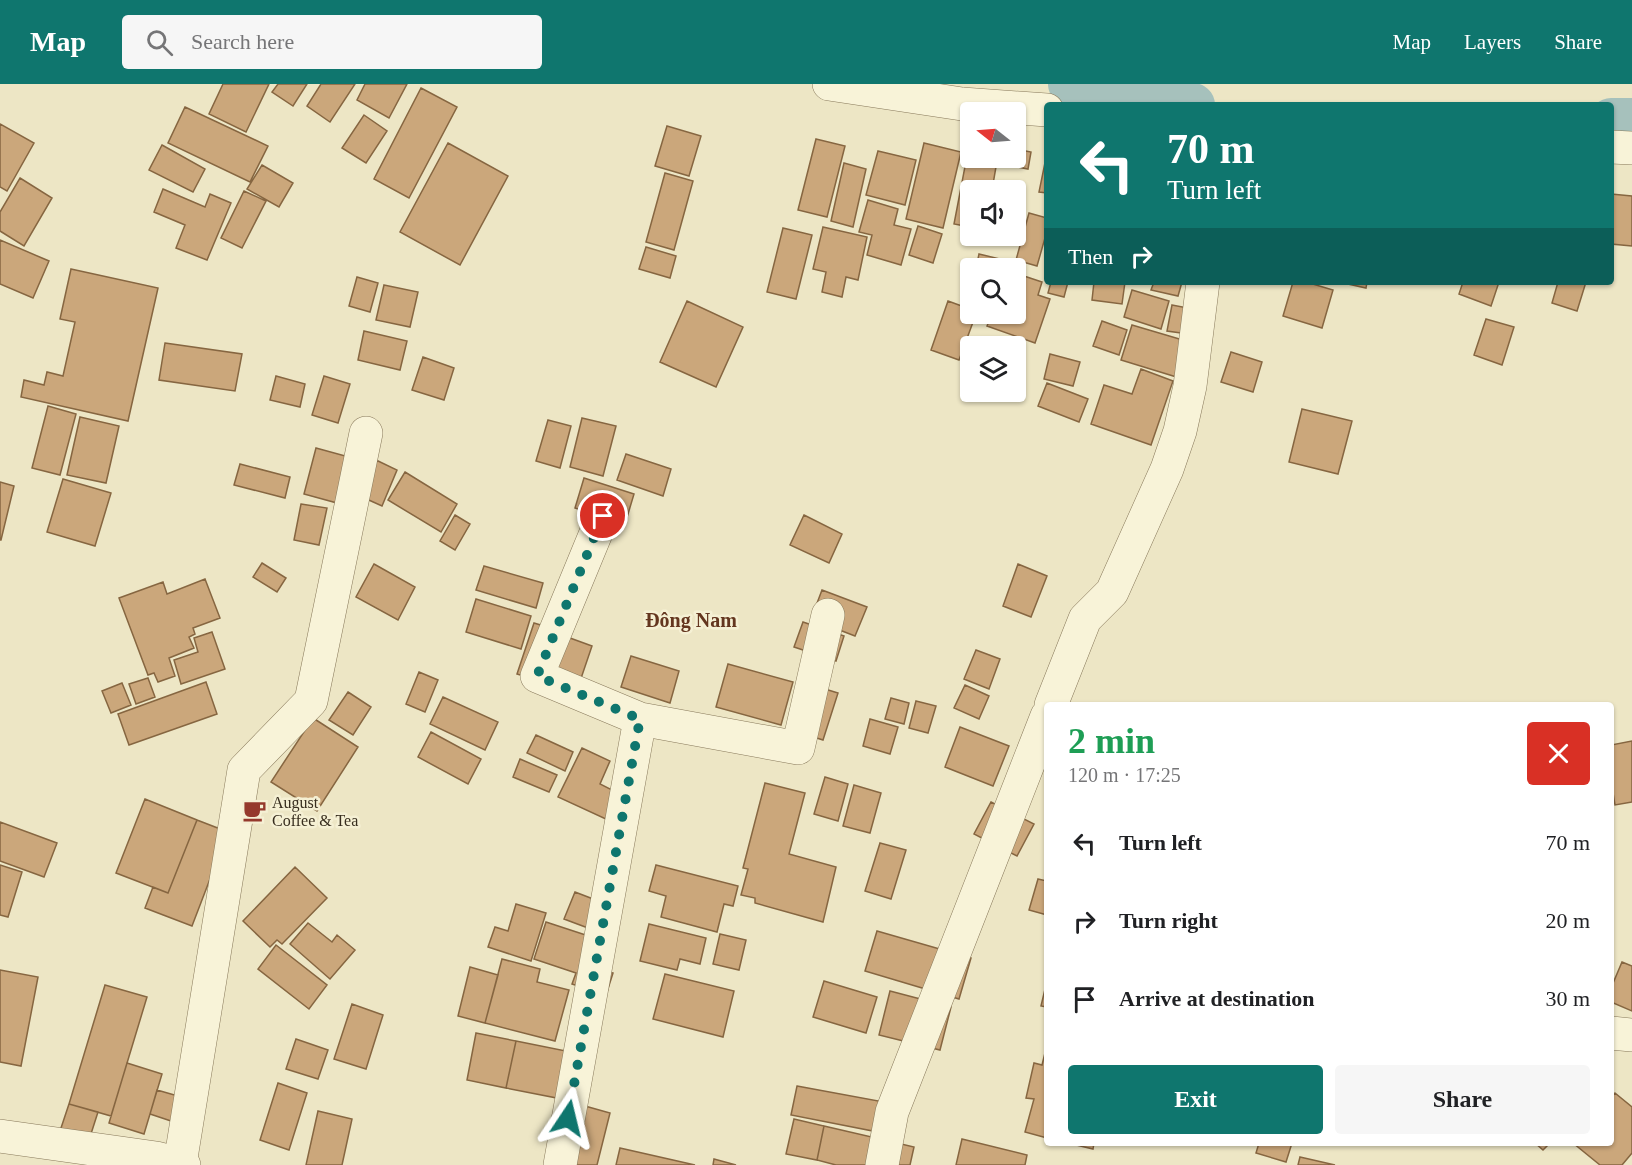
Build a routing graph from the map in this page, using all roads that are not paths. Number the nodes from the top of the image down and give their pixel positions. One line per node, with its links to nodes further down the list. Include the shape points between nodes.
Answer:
1 (829, 84): 2 (lane, via 962,104)
2 (1044, 110)
3 (1614, 147): 4 (lane)
4 (1632, 148)
5 (1203, 285): 9 (lane, via 1190,386 1167,469 1112,592 1085,619)
6 (366, 433): 15 (lane, via 311,701 244,770)
7 (603, 516): 10 (lane, via 537,676)
8 (828, 615): 10 (lane, via 798,748)
9 (1052, 702)
10 (640, 719): 16 (lane)
11 (1044, 724): 17 (lane, via 892,1112)
12 (1614, 1033): 13 (lane)
13 (1632, 1035)
14 (0, 1136): 15 (lane)
15 (182, 1164)
16 (560, 1165)
17 (882, 1165)

